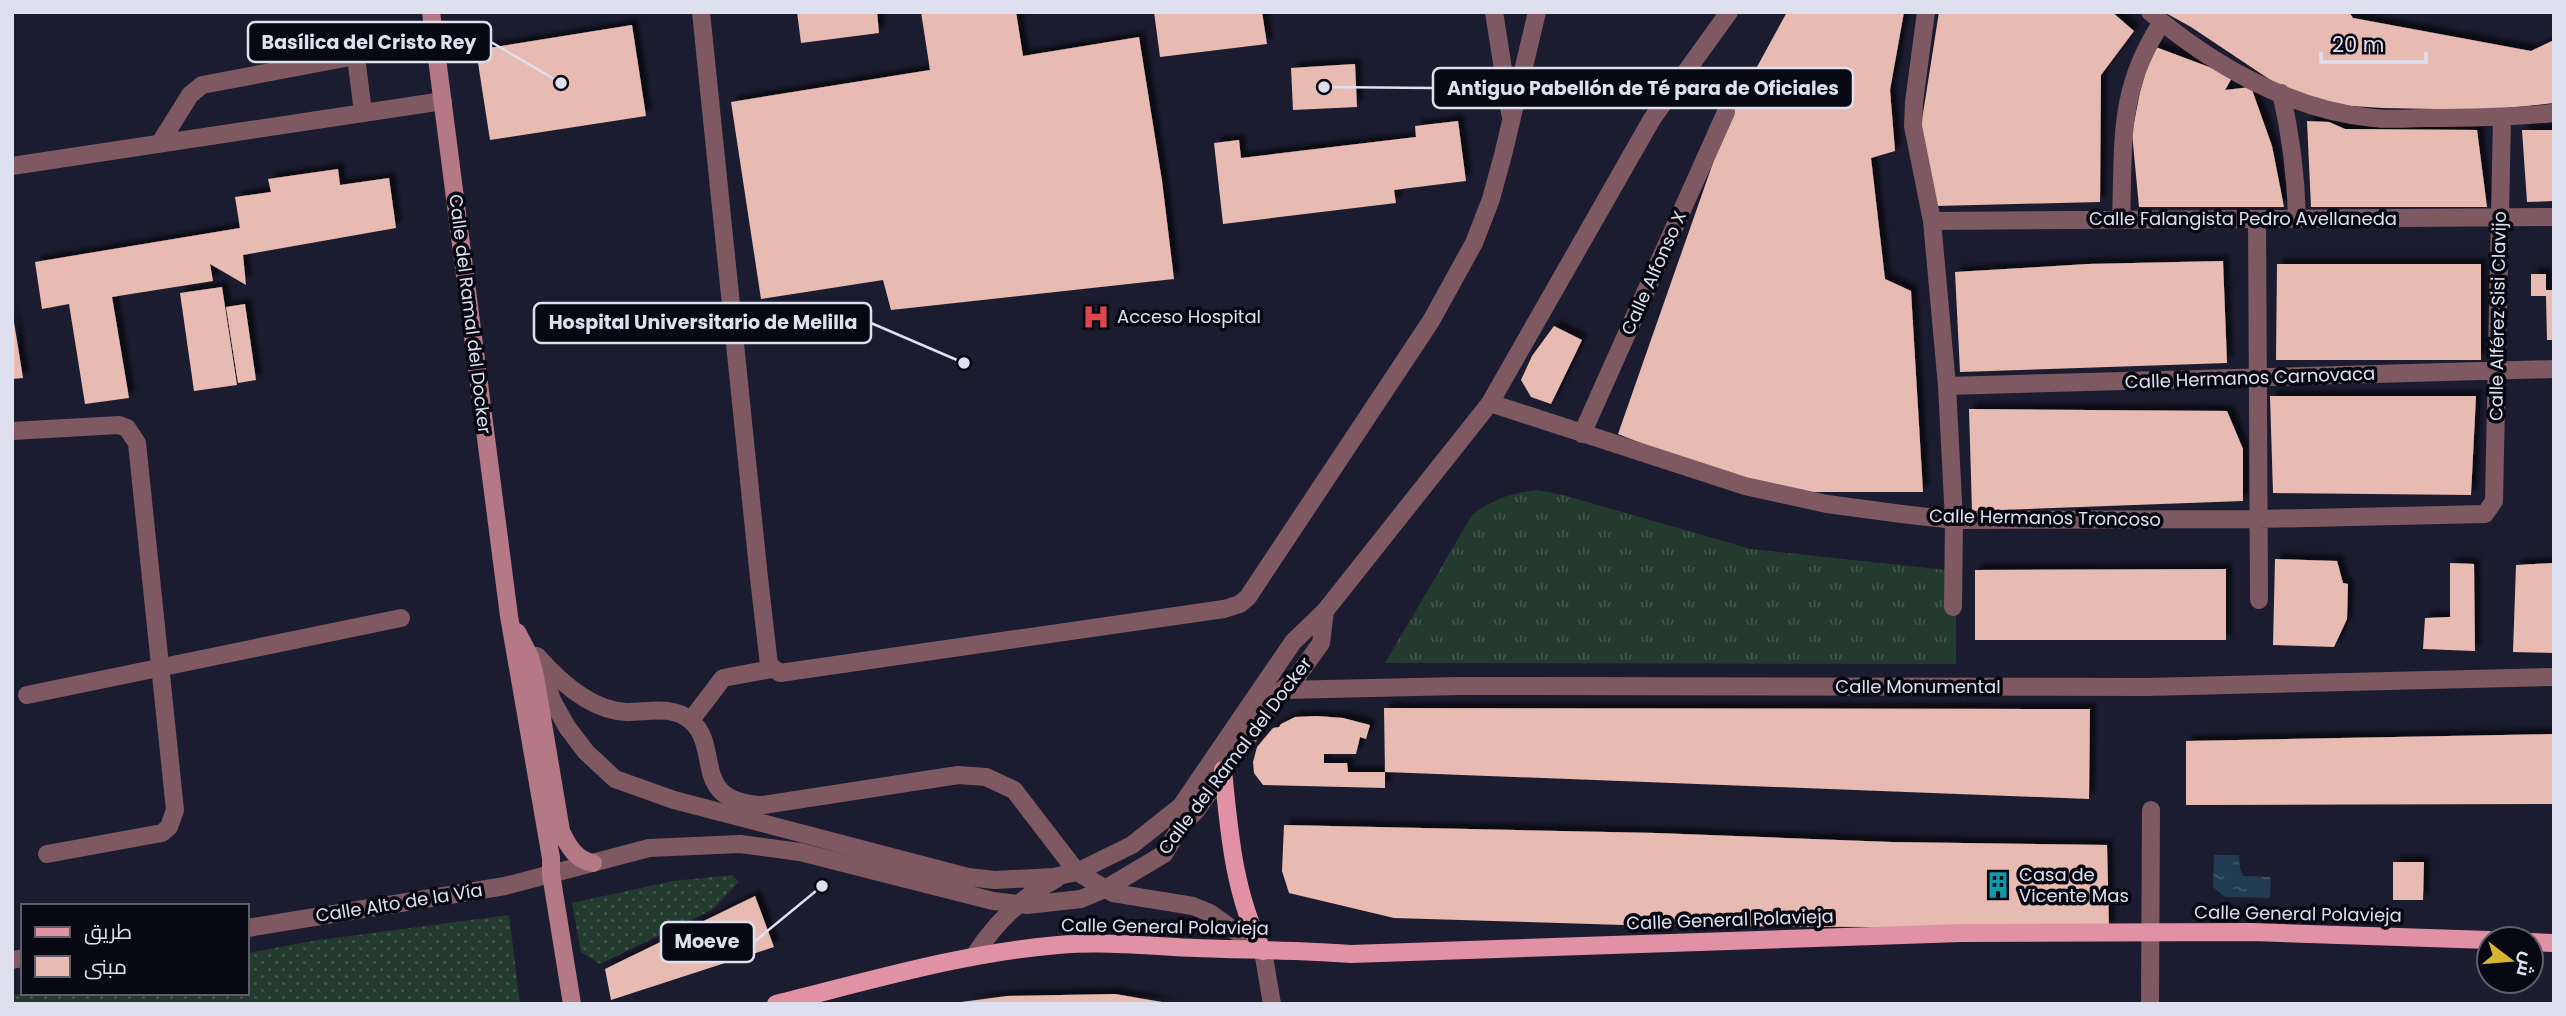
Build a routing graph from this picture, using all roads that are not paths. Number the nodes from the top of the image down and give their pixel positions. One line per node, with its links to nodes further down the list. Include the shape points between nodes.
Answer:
1 (431, 12): 8 (main road, Calle del Ramal del Docker)
2 (701, 12): 42 (street)
3 (1494, 12): 16 (street)
4 (1537, 12): 16 (street)
5 (1729, 12): 29 (street, via 1653,119)
6 (1926, 12): 23 (street, via 1913,125)
7 (2156, 17): 10 (street, via 2199,50); 24 (street, via 2129,91)
8 (435, 41): 9 (street); 11 (main road, Calle del Ramal del Docker)
9 (356, 57): 12 (street); 17 (street, via 202,85 190,95)
10 (2281, 93): 15 (street, via 2375,118); 22 (street, via 2294,155)
11 (443, 101): 12 (street); 38 (main road, Calle del Ramal del Docker)
12 (363, 112): 17 (street)
13 (1726, 112): 31 (street, Calle Alfonso X)
14 (2554, 113): 15 (street)
15 (2502, 118): 19 (street, Calle Alférez Sisi Clavijo)
16 (1511, 123): 42 (street, via 1474,243 1431,321 1240,604 780,673)
17 (160, 143): 18 (street)
18 (12, 166)
19 (2500, 217): 20 (street, Calle Falangista Pedro Avellaneda); 22 (street, Calle Falangista Pedro Avellaneda); 26 (street, Calle Alférez Sisi Clavijo)
20 (2554, 217)
21 (2258, 219): 22 (street, Calle Falangista Pedro Avellaneda); 24 (street, Calle Falangista Pedro Avellaneda); 27 (street)
22 (2297, 219)
23 (1932, 220): 24 (street, Calle Falangista Pedro Avellaneda); 28 (street)
24 (2122, 220)
25 (2554, 369): 26 (street, Calle Hermanos Carnovaca)
26 (2496, 370): 27 (street, Calle Hermanos Carnovaca); 32 (street, Calle Alférez Sisi Clavijo, via 2494,501)
27 (2259, 377): 28 (street, Calle Hermanos Carnovaca); 33 (street)
28 (1947, 386): 34 (street)
29 (1490, 403): 31 (street, Calle Hermanos Troncoso); 37 (street)
30 (12, 431): 41 (street, via 119,425 133,434)
31 (1582, 434): 34 (street, Calle Hermanos Troncoso, via 1745,486 1827,504)
32 (2488, 512): 33 (street, Calle Hermanos Troncoso, via 2479,516)
33 (2258, 519): 34 (street, Calle Hermanos Troncoso); 35 (street)
34 (1954, 520): 36 (street)
35 (2259, 600)
36 (1953, 607)
37 (1325, 611): 44 (street, Calle del Ramal del Docker, via 1321,643); 51 (street, Calle del Ramal del Docker, via 1293,642 1181,806 1132,845)
38 (509, 616): 40 (street, Calle del Ramal del Docker); 50 (main road, Calle del Ramal del Docker, via 535,676 561,831 574,853); 52 (main road, Calle del Ramal del Docker)
39 (401, 618): 41 (street)
40 (536, 654): 46 (street, via 567,685 604,706 624,712 668,710); 51 (street, Calle del Ramal del Docker, via 567,727 615,779 674,800 968,877 995,880)
41 (159, 668): 45 (street); 49 (street, via 175,810 169,827 162,833)
42 (772, 669): 46 (street, via 723,678)
43 (2554, 677): 44 (street, Calle Monumental, via 2147,687)
44 (1282, 690): 47 (street, Calle del Ramal del Docker)
45 (27, 695)
46 (691, 720): 51 (street, via 702,735 716,783 735,800 763,805 958,775 986,777 1014,790)
47 (1223, 770): 53 (street, Calle del Ramal del Docker, via 1164,854); 58 (main road, via 1238,881)
48 (2151, 810): 56 (street)
49 (47, 854)
50 (593, 863): 52 (street, Calle del Ramal del Docker); 54 (street, Calle del Ramal del Docker, via 649,848 740,844 800,852)
51 (1071, 873): 53 (street); 54 (street)
52 (551, 874): 55 (street, Calle Alto de la Vía, via 505,886); 60 (main road, Calle del Ramal del Docker)
53 (1105, 889): 54 (street, Calle del Ramal del Docker, via 1081,899); 58 (street, via 1126,897 1194,906)
54 (1017, 904): 59 (street)
55 (248, 928)
56 (2150, 932): 57 (main road, Calle General Polavieja); 58 (main road, Calle General Polavieja, via 1961,933 1352,954); 63 (street)
57 (2475, 940)
58 (1263, 951): 59 (main road, Calle General Polavieja, via 1096,943); 62 (street)
59 (974, 956): 61 (main road, Calle General Polavieja)
60 (572, 1004)
61 (776, 1004)
62 (1272, 1004)
63 (2150, 1004)

